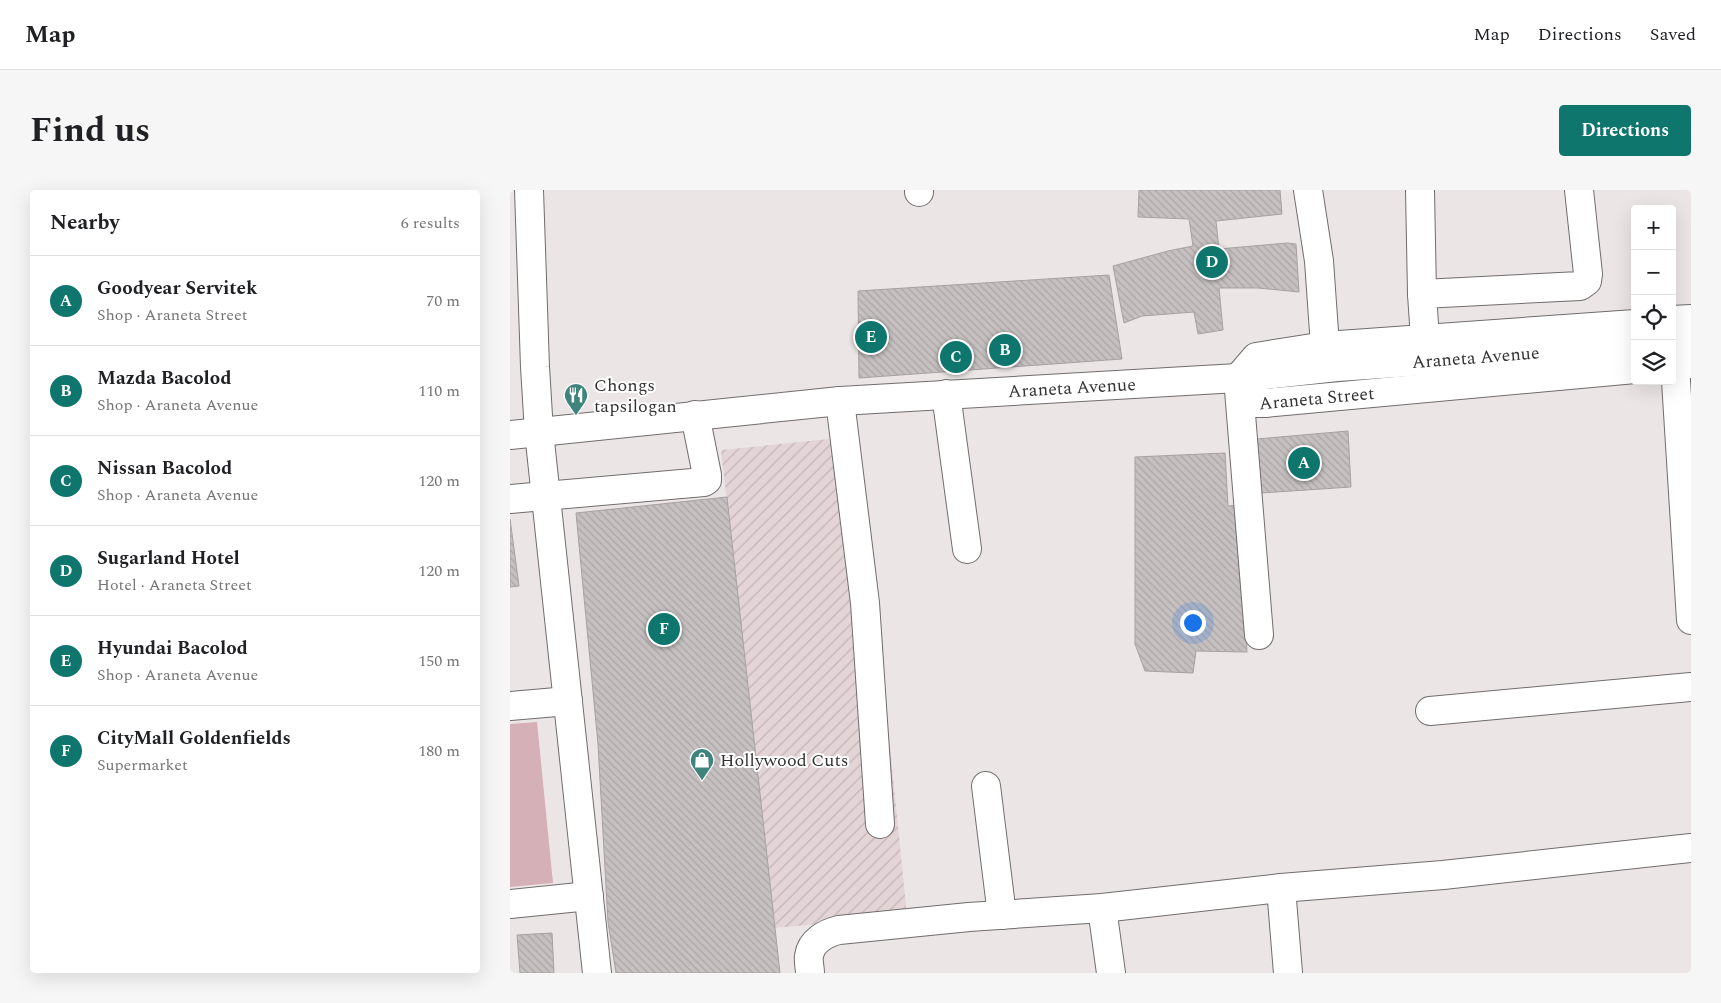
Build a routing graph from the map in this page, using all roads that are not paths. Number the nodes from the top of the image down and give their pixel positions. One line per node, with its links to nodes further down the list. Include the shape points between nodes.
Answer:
1 (529, 190): 19 (main road)
2 (1308, 190): 12 (main road, via 1319,261)
3 (1420, 190): 5 (main road)
4 (1579, 190): 5 (main road, via 1587,282 1580,286)
5 (1422, 294): 9 (main road)
6 (1691, 319): 7 (main road)
7 (1676, 320)
8 (1631, 324): 9 (main road, Araneta Street)
9 (1426, 339): 12 (main road, Araneta Street)
10 (1691, 341): 13 (main road)
11 (1631, 344): 15 (main road, Araneta Avenue, via 1337,367)
12 (1325, 346): 15 (main road, Araneta Street, via 1256,358)
13 (1678, 359): 24 (main road)
14 (1631, 369): 15 (main road, Araneta Street, via 1265,403 1256,403)
15 (1238, 378): 16 (main road, Araneta Avenue); 25 (main road)
16 (946, 394): 17 (main road, Araneta Avenue); 23 (main road)
17 (840, 401): 18 (main road, Araneta Avenue); 31 (main road, via 865,603)
18 (695, 415): 19 (main road, Araneta Avenue); 21 (main road, via 707,475 704,482)
19 (539, 432): 20 (main road, Araneta Avenue); 21 (main road)
20 (510, 435)
21 (546, 496): 22 (main road); 27 (main road)
22 (510, 499)
23 (967, 549)
24 (1691, 620)
25 (1260, 635)
26 (1691, 687): 29 (main road)
27 (568, 701): 28 (main road); 34 (main road)
28 (510, 706)
29 (1430, 711)
30 (986, 786): 37 (main road)
31 (880, 824)
32 (1691, 848): 33 (main road, via 1443,876)
33 (1281, 888): 36 (main road); 41 (main road)
34 (589, 896): 35 (main road); 38 (main road)
35 (510, 904)
36 (1102, 908): 37 (main road); 40 (main road)
37 (1002, 915): 39 (main road, via 828,933 819,938 808,955)
38 (597, 973)
39 (810, 973)
40 (1111, 973)
41 (1288, 973)

